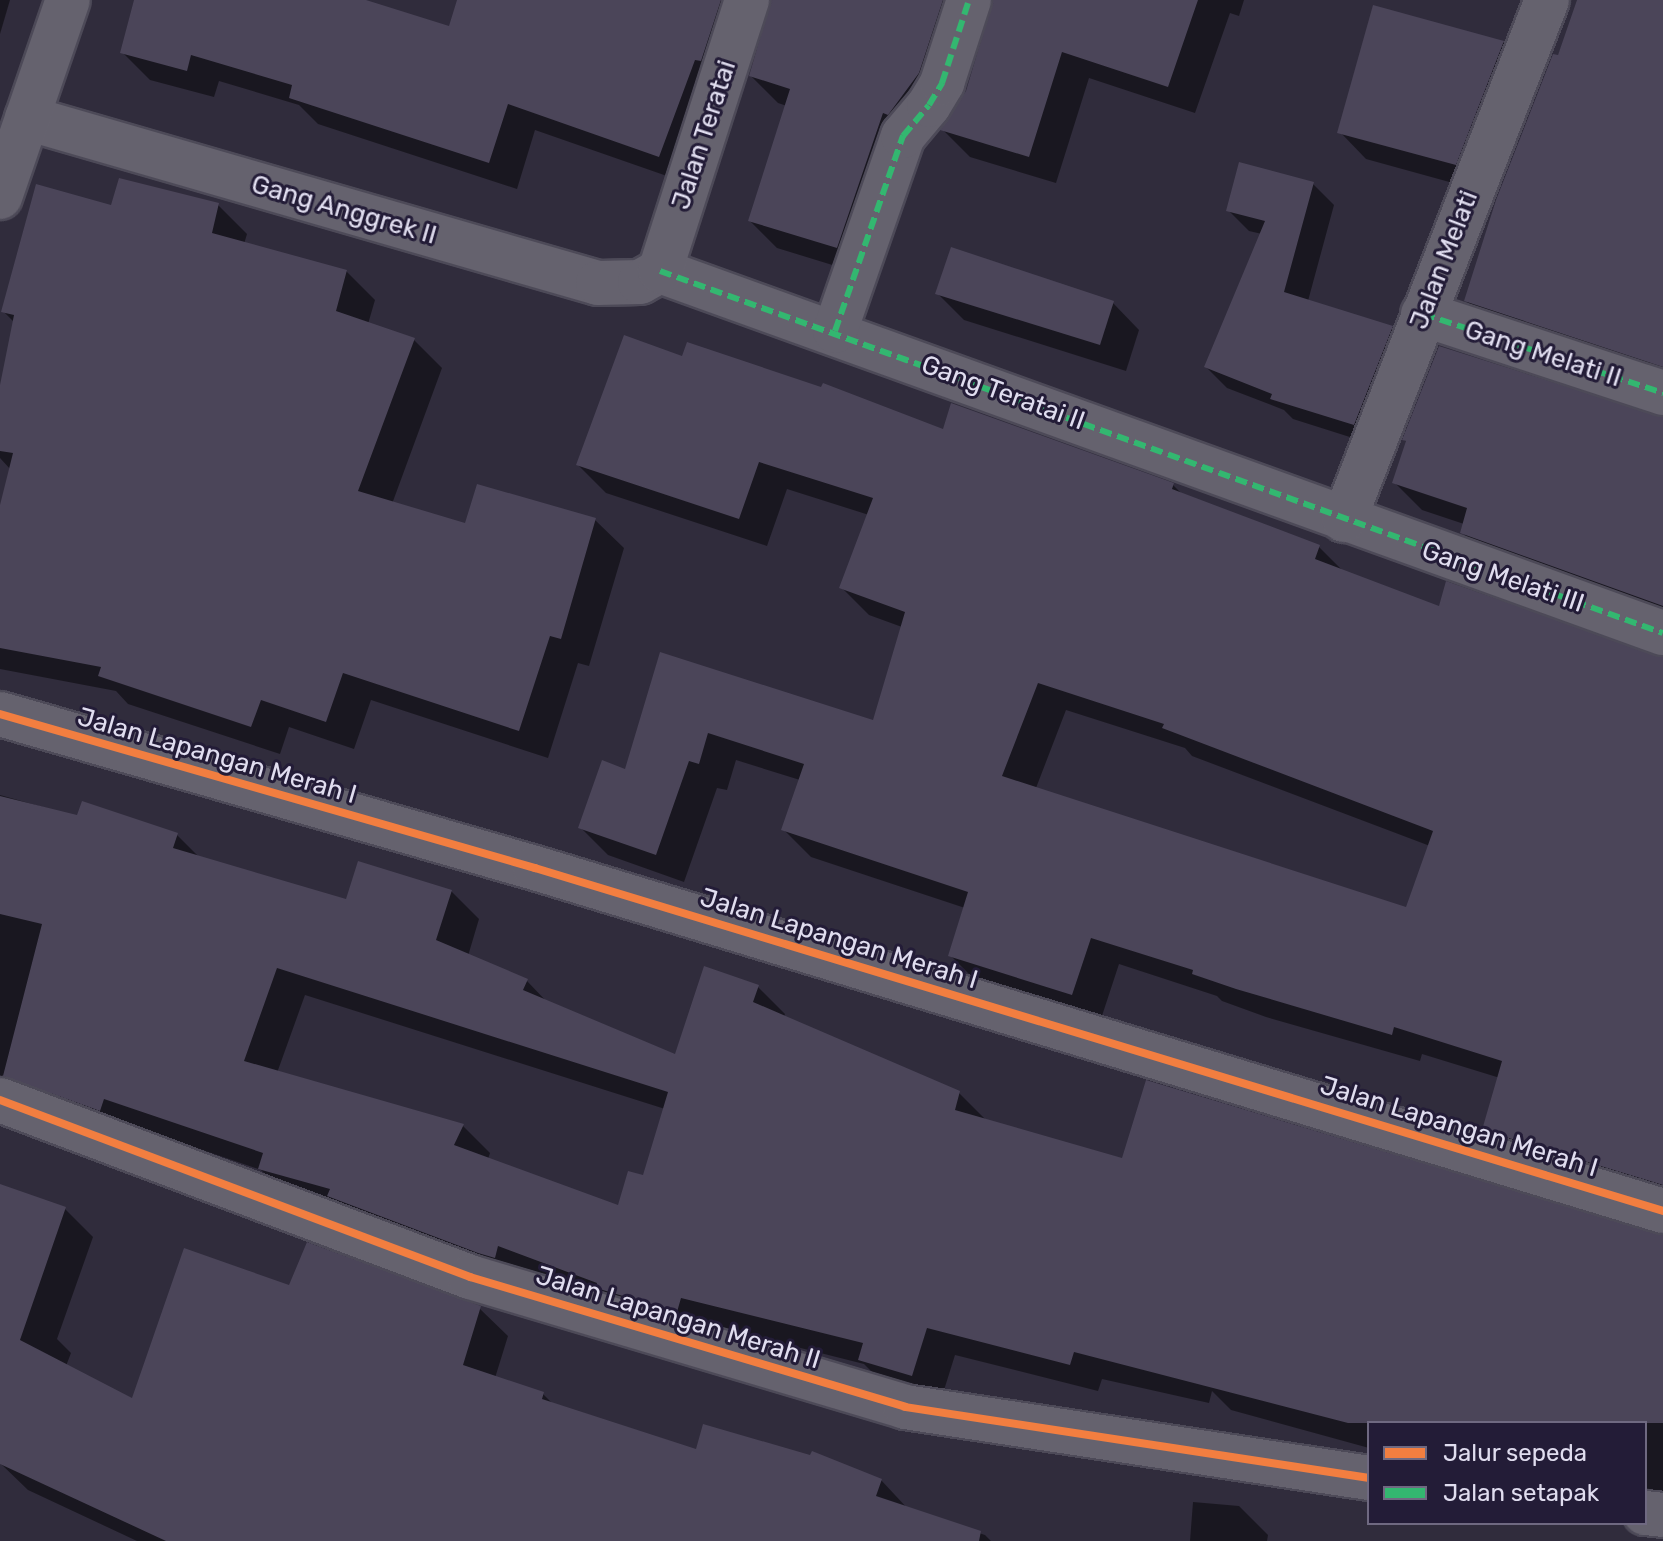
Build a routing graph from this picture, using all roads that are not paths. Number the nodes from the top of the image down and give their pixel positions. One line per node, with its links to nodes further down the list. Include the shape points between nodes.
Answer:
1 (68, 0): 5 (street)
2 (747, 0): 7 (street, Jalan Teratai)
3 (969, 0): 9 (street, via 942,83 903,136)
4 (1547, 0): 8 (street, Jalan Melati)
5 (27, 118): 6 (street); 7 (street, Gang Anggrek II, via 598,283 640,282)
6 (0, 197)
7 (660, 271): 9 (street, Gang Teratai II)
8 (1423, 314): 10 (street, Gang Melati II); 11 (street, Jalan Melati)
9 (835, 331): 11 (street, Gang Teratai II)
10 (1663, 393)
11 (1344, 520): 12 (street, Gang Melati III)
12 (1663, 633)
13 (0, 714): 15 (street, Jalan Lapangan Merah I, via 535,868)
14 (0, 1100): 16 (street, Jalan Lapangan Merah II, via 470,1277 905,1407)
15 (1663, 1211)
16 (1367, 1478)

